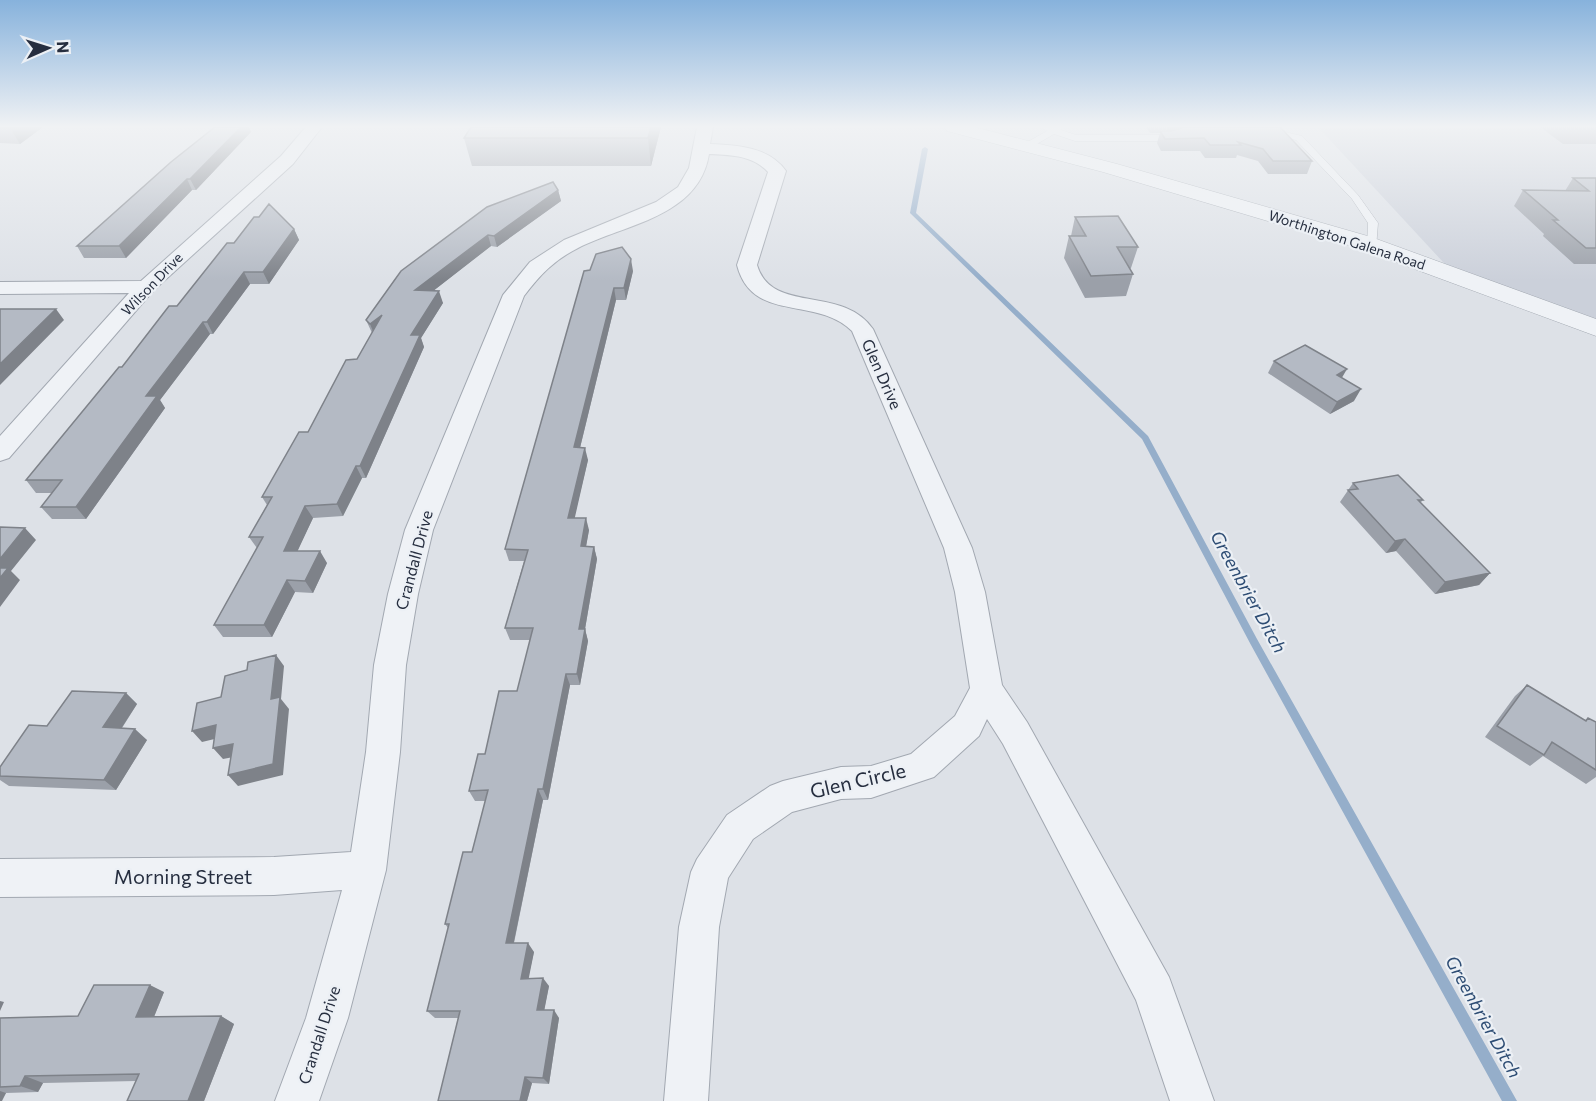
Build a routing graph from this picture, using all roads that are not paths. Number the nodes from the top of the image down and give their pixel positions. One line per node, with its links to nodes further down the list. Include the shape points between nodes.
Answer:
1 (266, 178): 7 (street, Wilson Drive)
2 (693, 178): 12 (street, Crandall Drive, via 676,198 571,244 537,266 514,296 419,530 390,665)
3 (775, 178): 11 (street, Glen Drive, via 747,265 748,275 753,284 778,299 838,311 862,329 958,548 970,592)
4 (1139, 178): 6 (street, Worthington Galena Road)
5 (1337, 178): 6 (lane, via 1373,223)
6 (1372, 246): 9 (street, Worthington Galena Road)
7 (146, 287): 8 (street); 10 (street, Wilson Drive)
8 (0, 288)
9 (1596, 328)
10 (0, 453)
11 (986, 689): 15 (street, Glen Circle, via 967,726 922,766 871,782 842,783 783,798 740,827 710,872 699,927); 16 (street, via 1015,734 1154,992)
12 (367, 870): 13 (street, Morning Street, via 274,876); 14 (street, Crandall Drive, via 327,1018)
13 (0, 878)
14 (297, 1101)
15 (686, 1101)
16 (1192, 1101)

